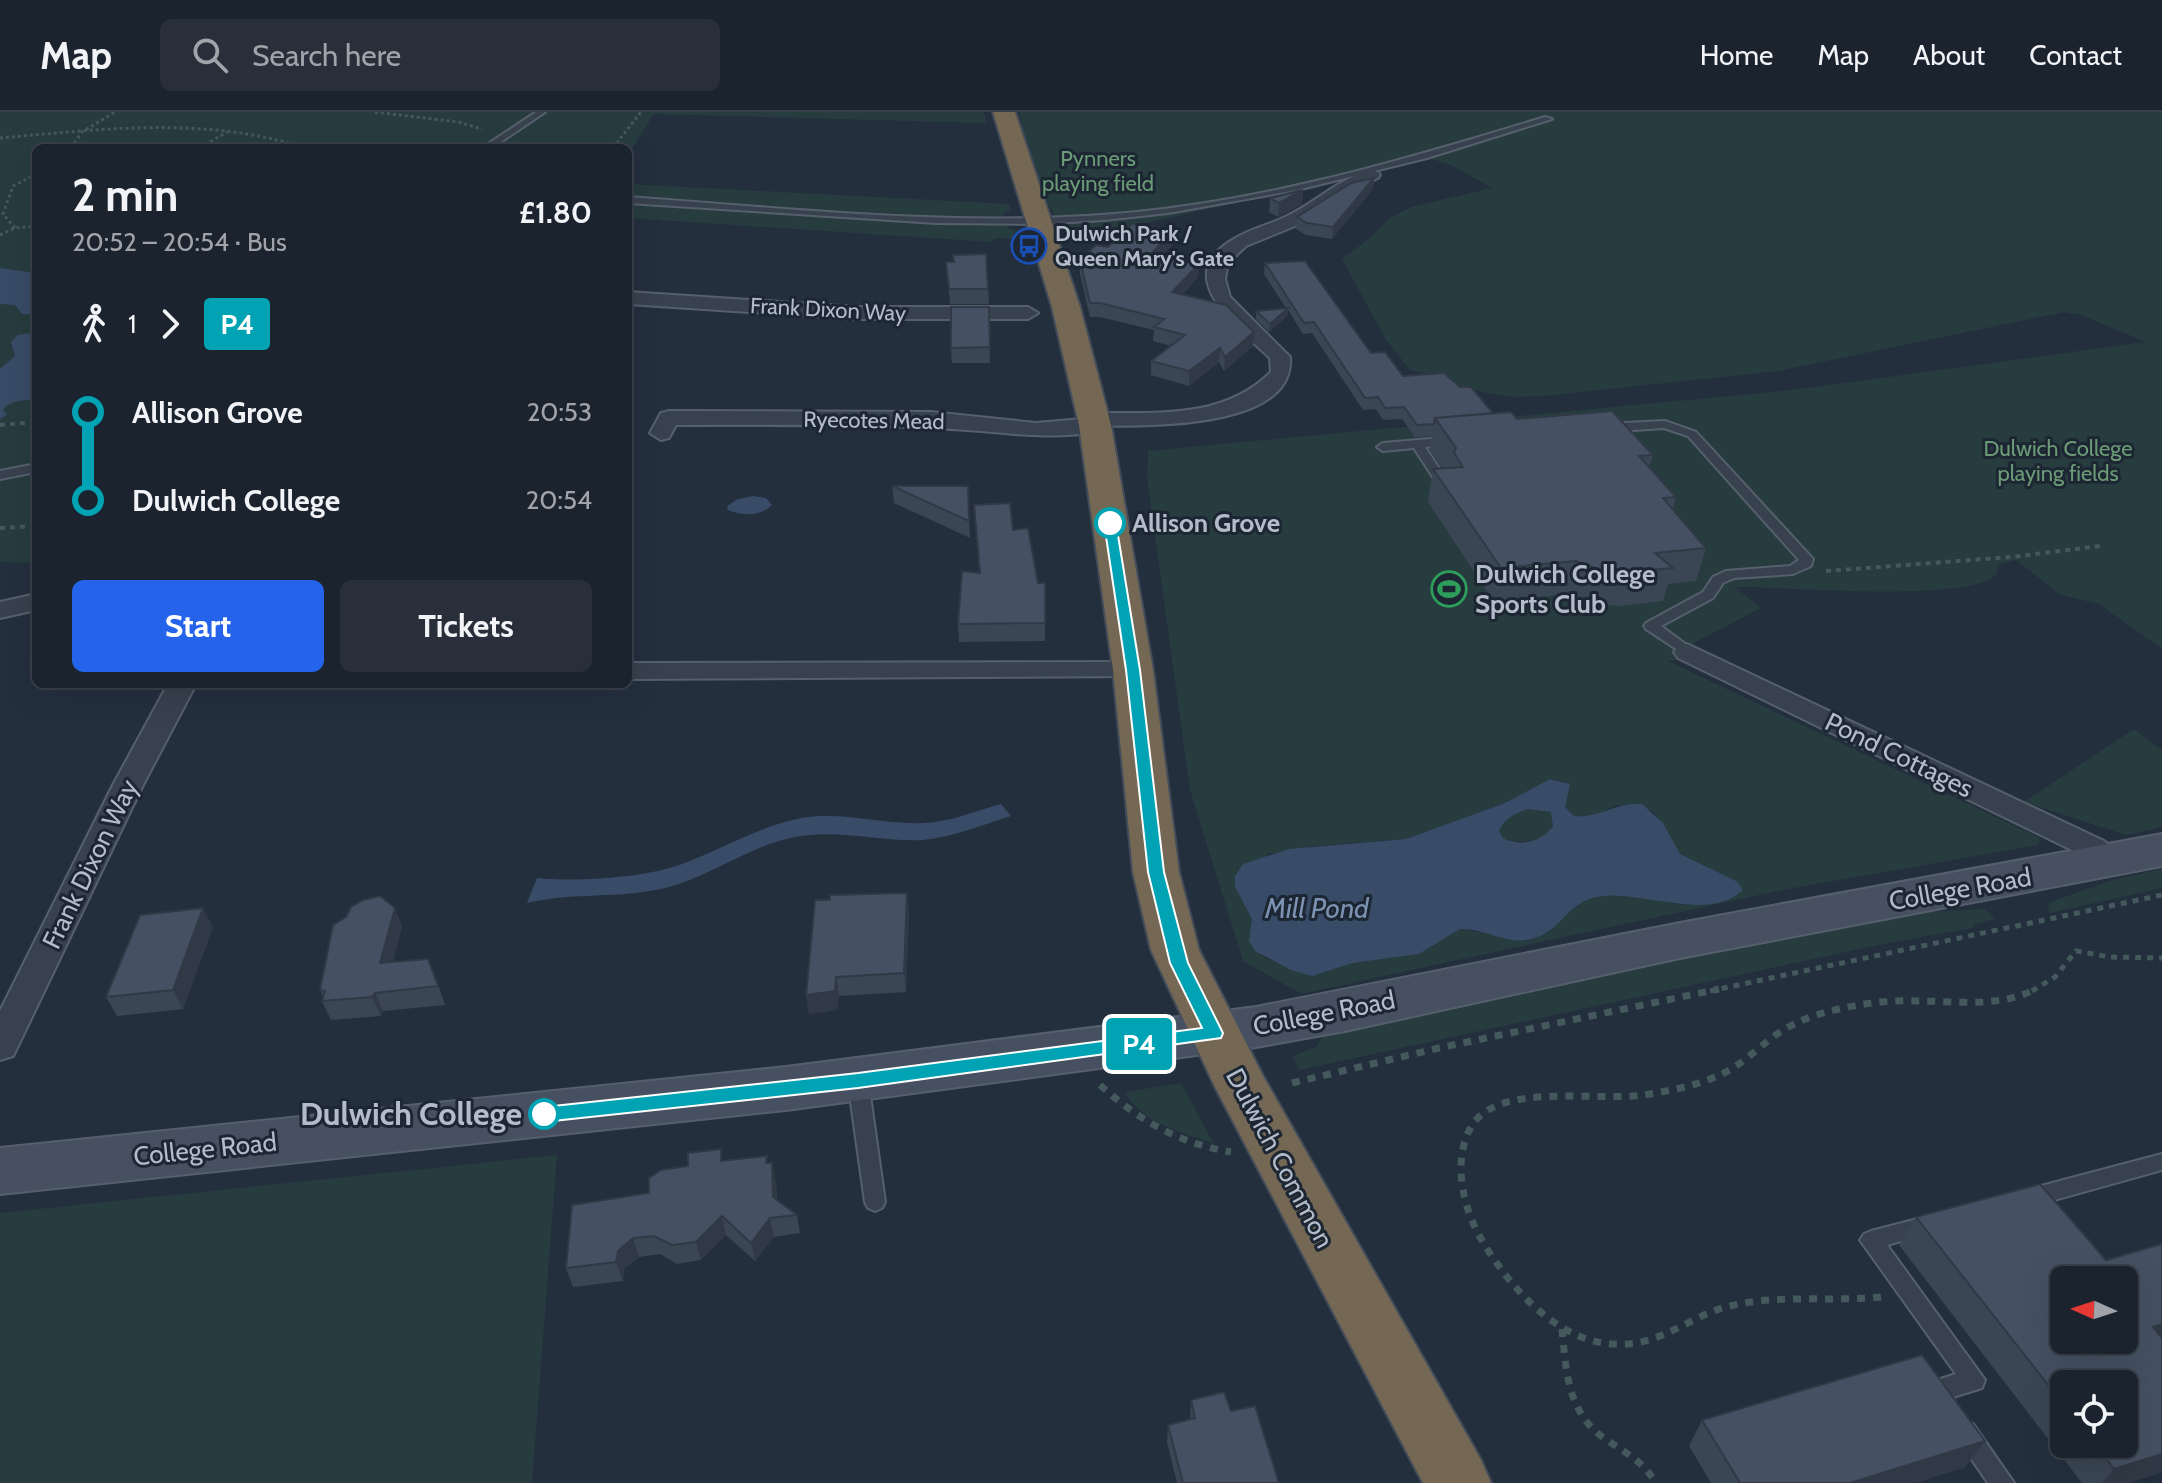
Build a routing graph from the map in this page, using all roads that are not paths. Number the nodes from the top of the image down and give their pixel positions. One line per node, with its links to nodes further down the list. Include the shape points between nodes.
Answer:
1 (541, 112): 4 (lane)
2 (1004, 112): 7 (highway, Dulwich Common)
3 (1548, 119): 7 (lane, via 1445,151 1218,204)
4 (492, 144)
5 (1372, 175): 10 (street, via 1351,181 1301,216 1249,236 1216,268 1221,299 1280,357 1281,373 1268,391 1220,411)
6 (632, 200): 7 (lane)
7 (1038, 221): 10 (highway, Dulwich Common)
8 (632, 298): 9 (street, Frank Dixon Way, via 857,313)
9 (1028, 313)
10 (1094, 422): 12 (street, Ryecotes Mead, via 1036,430 931,419 669,418); 22 (highway, Dulwich Common)
11 (1591, 429): 21 (lane, via 1665,424 1692,434 1804,555 1806,563 1793,570 1731,574 1718,580 1708,595 1651,626)
12 (661, 433)
13 (1464, 440): 14 (lane)
14 (1417, 444): 15 (lane); 18 (lane)
15 (1383, 447)
16 (32, 469): 17 (lane)
17 (0, 475)
18 (1442, 482)
19 (32, 603): 20 (street)
20 (0, 610)
21 (1687, 652): 26 (street, Pond Cottages, via 2093,848)
22 (1133, 670): 23 (street); 27 (highway, Dulwich Common, via 1159,887 1179,963)
23 (632, 671)
24 (180, 688): 28 (street, Frank Dixon Way)
25 (2162, 850): 26 (street, College Road)
26 (2110, 861): 27 (street, College Road)
27 (1214, 1033): 29 (street, College Road); 35 (highway, Dulwich Common)
28 (0, 1046)
29 (858, 1081): 31 (street, College Road); 32 (lane)
30 (2162, 1162): 33 (lane)
31 (0, 1171)
32 (875, 1202)
33 (2009, 1203)
34 (1948, 1220): 36 (lane, via 1871,1240 1974,1380 1936,1391)
35 (1458, 1483)
36 (2002, 1483)

